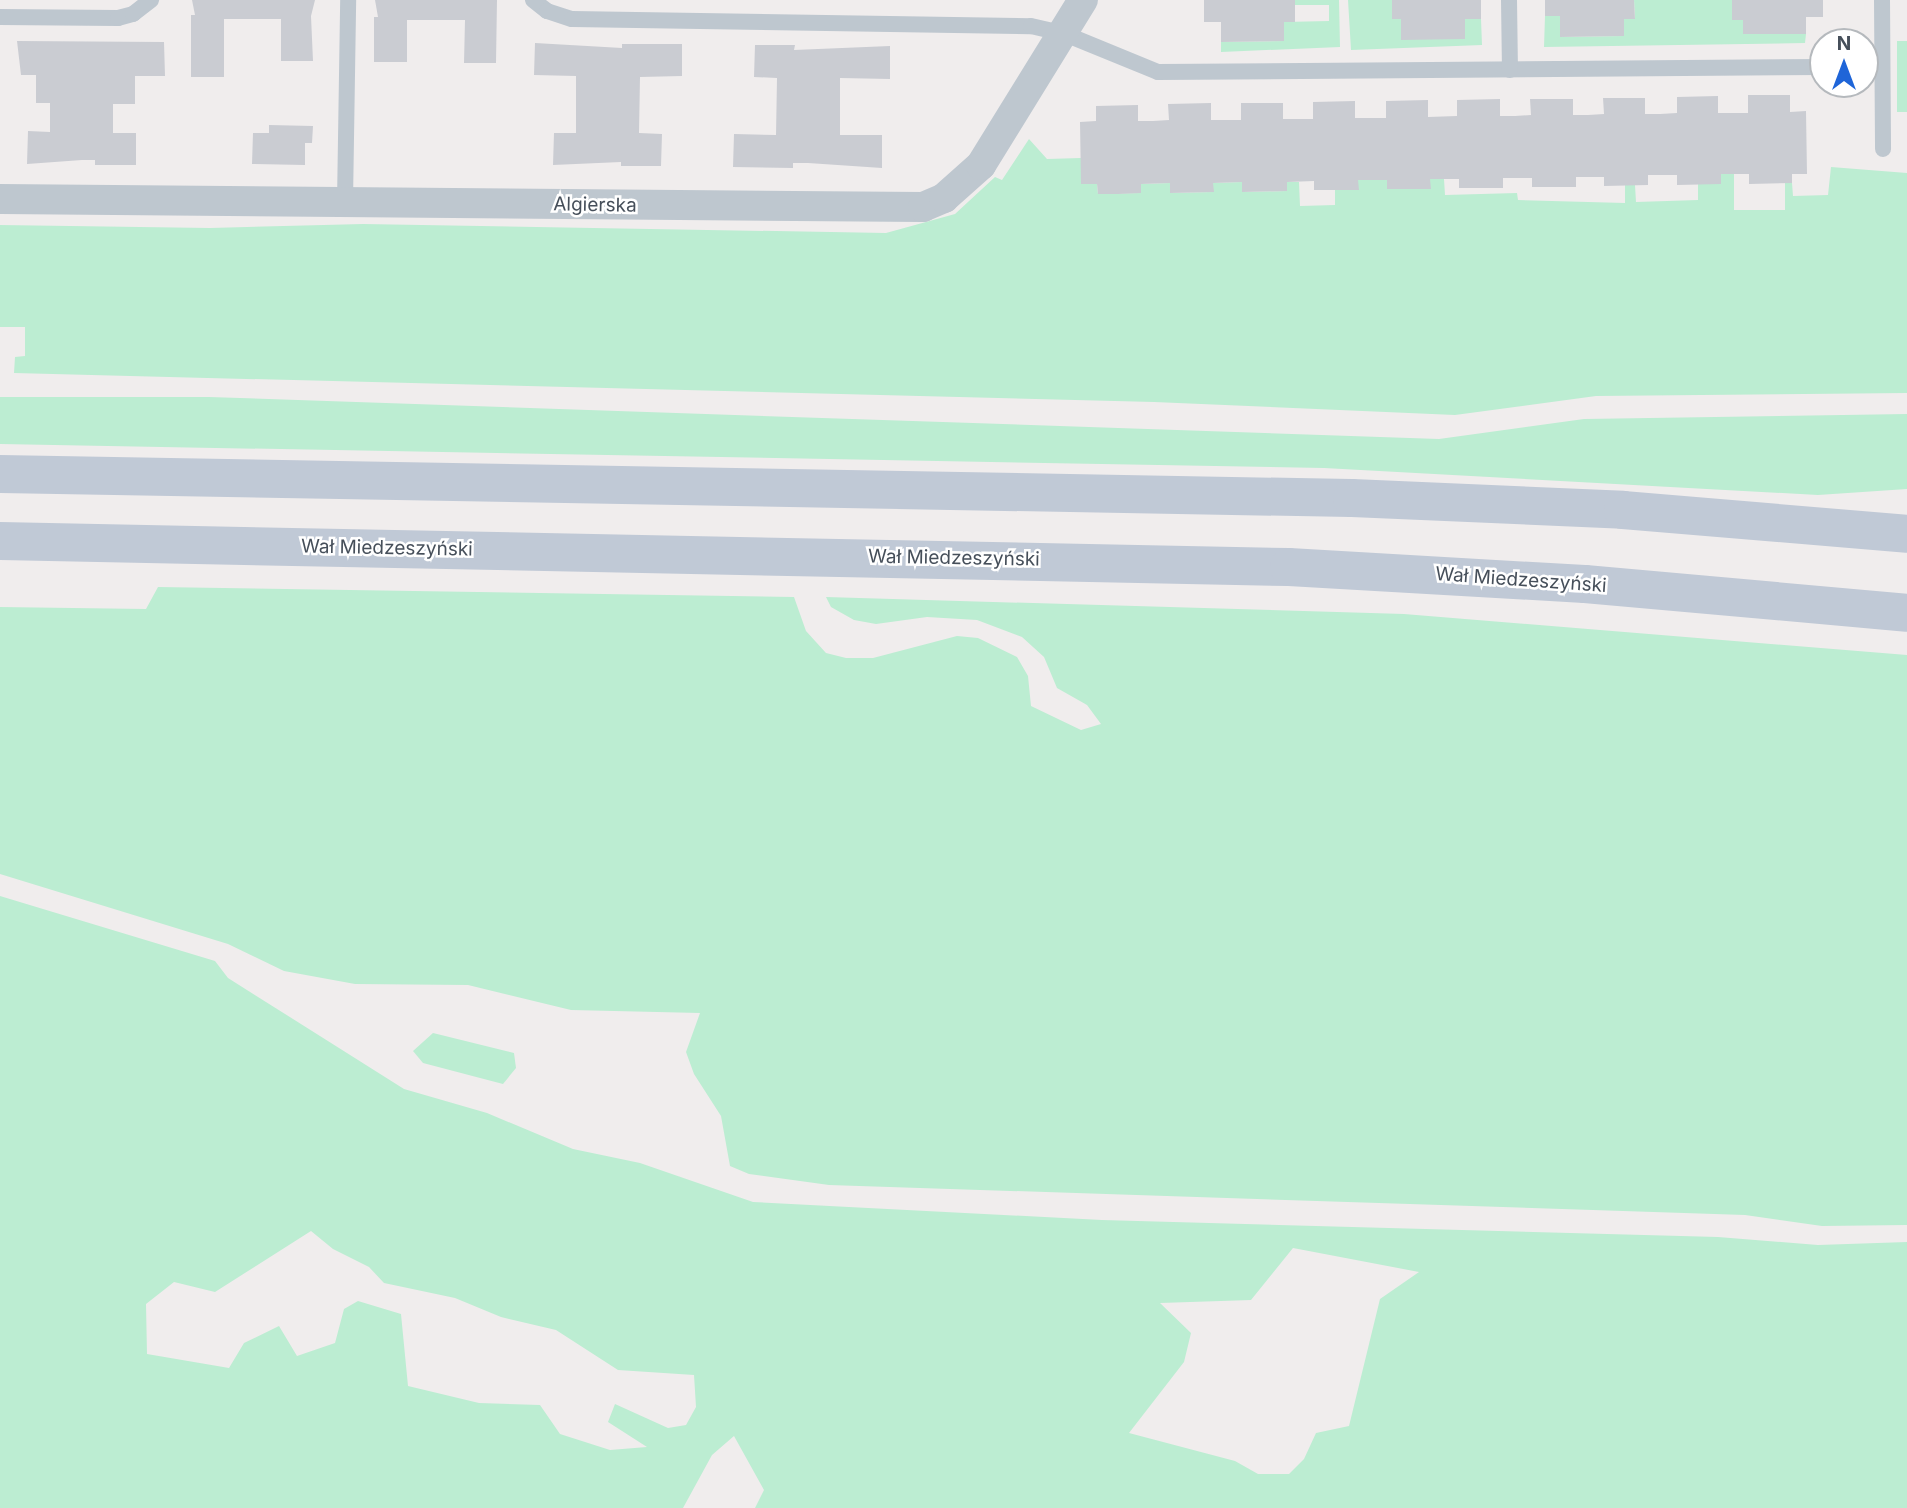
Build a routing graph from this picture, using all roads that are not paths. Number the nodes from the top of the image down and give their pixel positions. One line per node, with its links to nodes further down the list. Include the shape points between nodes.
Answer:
1 (151, 0): 7 (lane, via 133,14 118,18)
2 (348, 0): 15 (lane)
3 (533, 0): 8 (lane, via 547,11 572,19 1031,26)
4 (1083, 0): 8 (street, Algierska)
5 (1509, 0): 12 (lane)
6 (1882, 0): 11 (lane)
7 (0, 17)
8 (1065, 34): 12 (lane, via 1158,72); 15 (street, Algierska, via 981,165 944,198 923,207)
9 (1809, 66): 12 (lane)
10 (1879, 66): 11 (lane)
11 (1883, 66): 13 (lane)
12 (1510, 70)
13 (1883, 149)
14 (0, 199): 15 (street, Algierska)
15 (345, 202)
16 (0, 474): 17 (main road, via 1352,498 1623,510)
17 (1907, 534)
18 (0, 541): 19 (main road, Wał Miedzeszyński, via 1265,566 1585,584)
19 (1907, 613)

